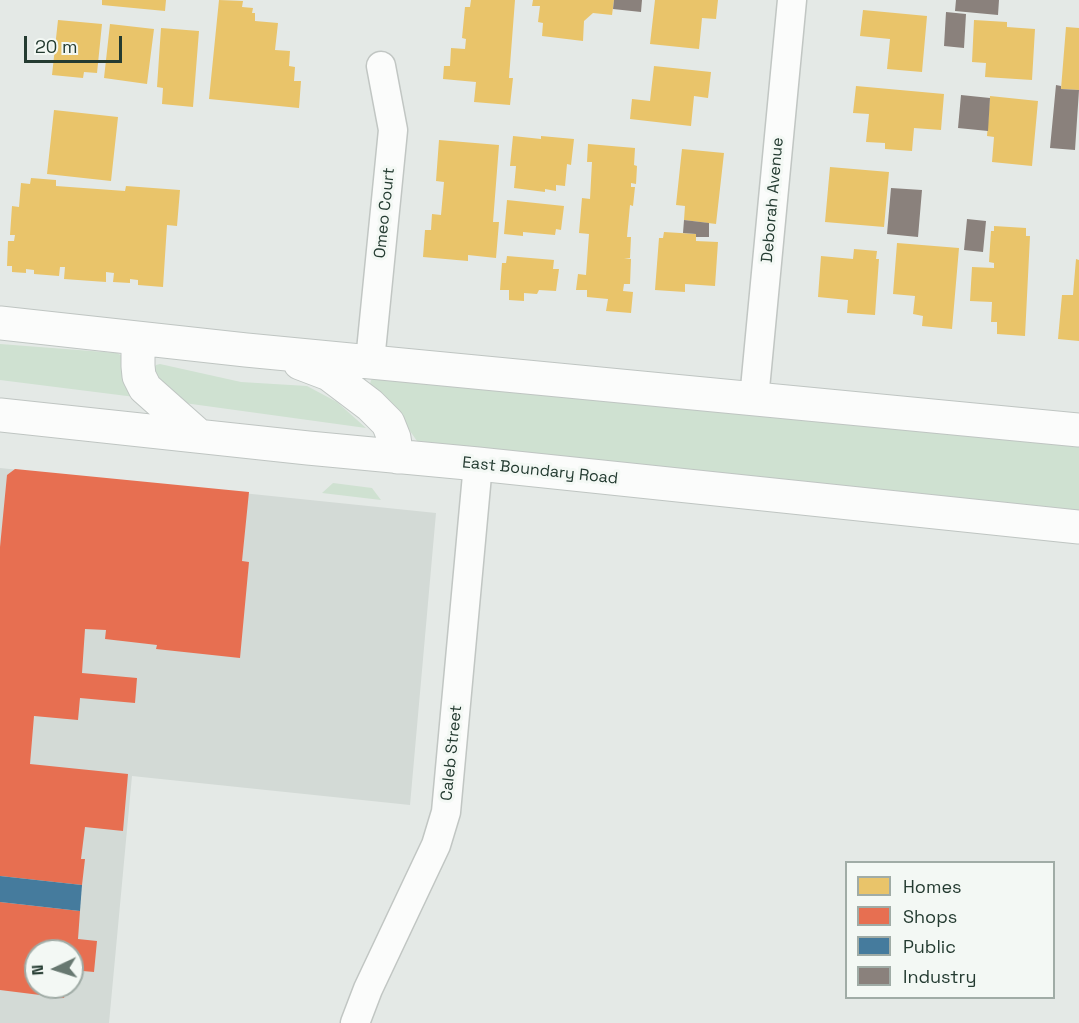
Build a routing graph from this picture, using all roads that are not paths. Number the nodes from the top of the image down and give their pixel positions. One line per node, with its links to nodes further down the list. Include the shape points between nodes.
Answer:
1 (792, 0): 7 (street, Deborah Avenue)
2 (381, 66): 6 (street, Omeo Court, via 393,130)
3 (0, 323): 4 (main road)
4 (144, 340): 5 (main road); 10 (main road, via 138,366 145,388)
5 (246, 350): 6 (main road); 11 (main road, via 292,360 329,374 351,389 388,423)
6 (370, 361): 7 (main road)
7 (754, 399): 9 (main road)
8 (0, 415): 10 (main road, East Boundary Road)
9 (1079, 430)
10 (199, 436): 11 (main road, East Boundary Road)
11 (397, 457): 12 (main road, East Boundary Road)
12 (478, 464): 13 (main road, East Boundary Road); 14 (street, Caleb Street, via 446,812 436,844)
13 (1079, 527)
14 (355, 1023)

